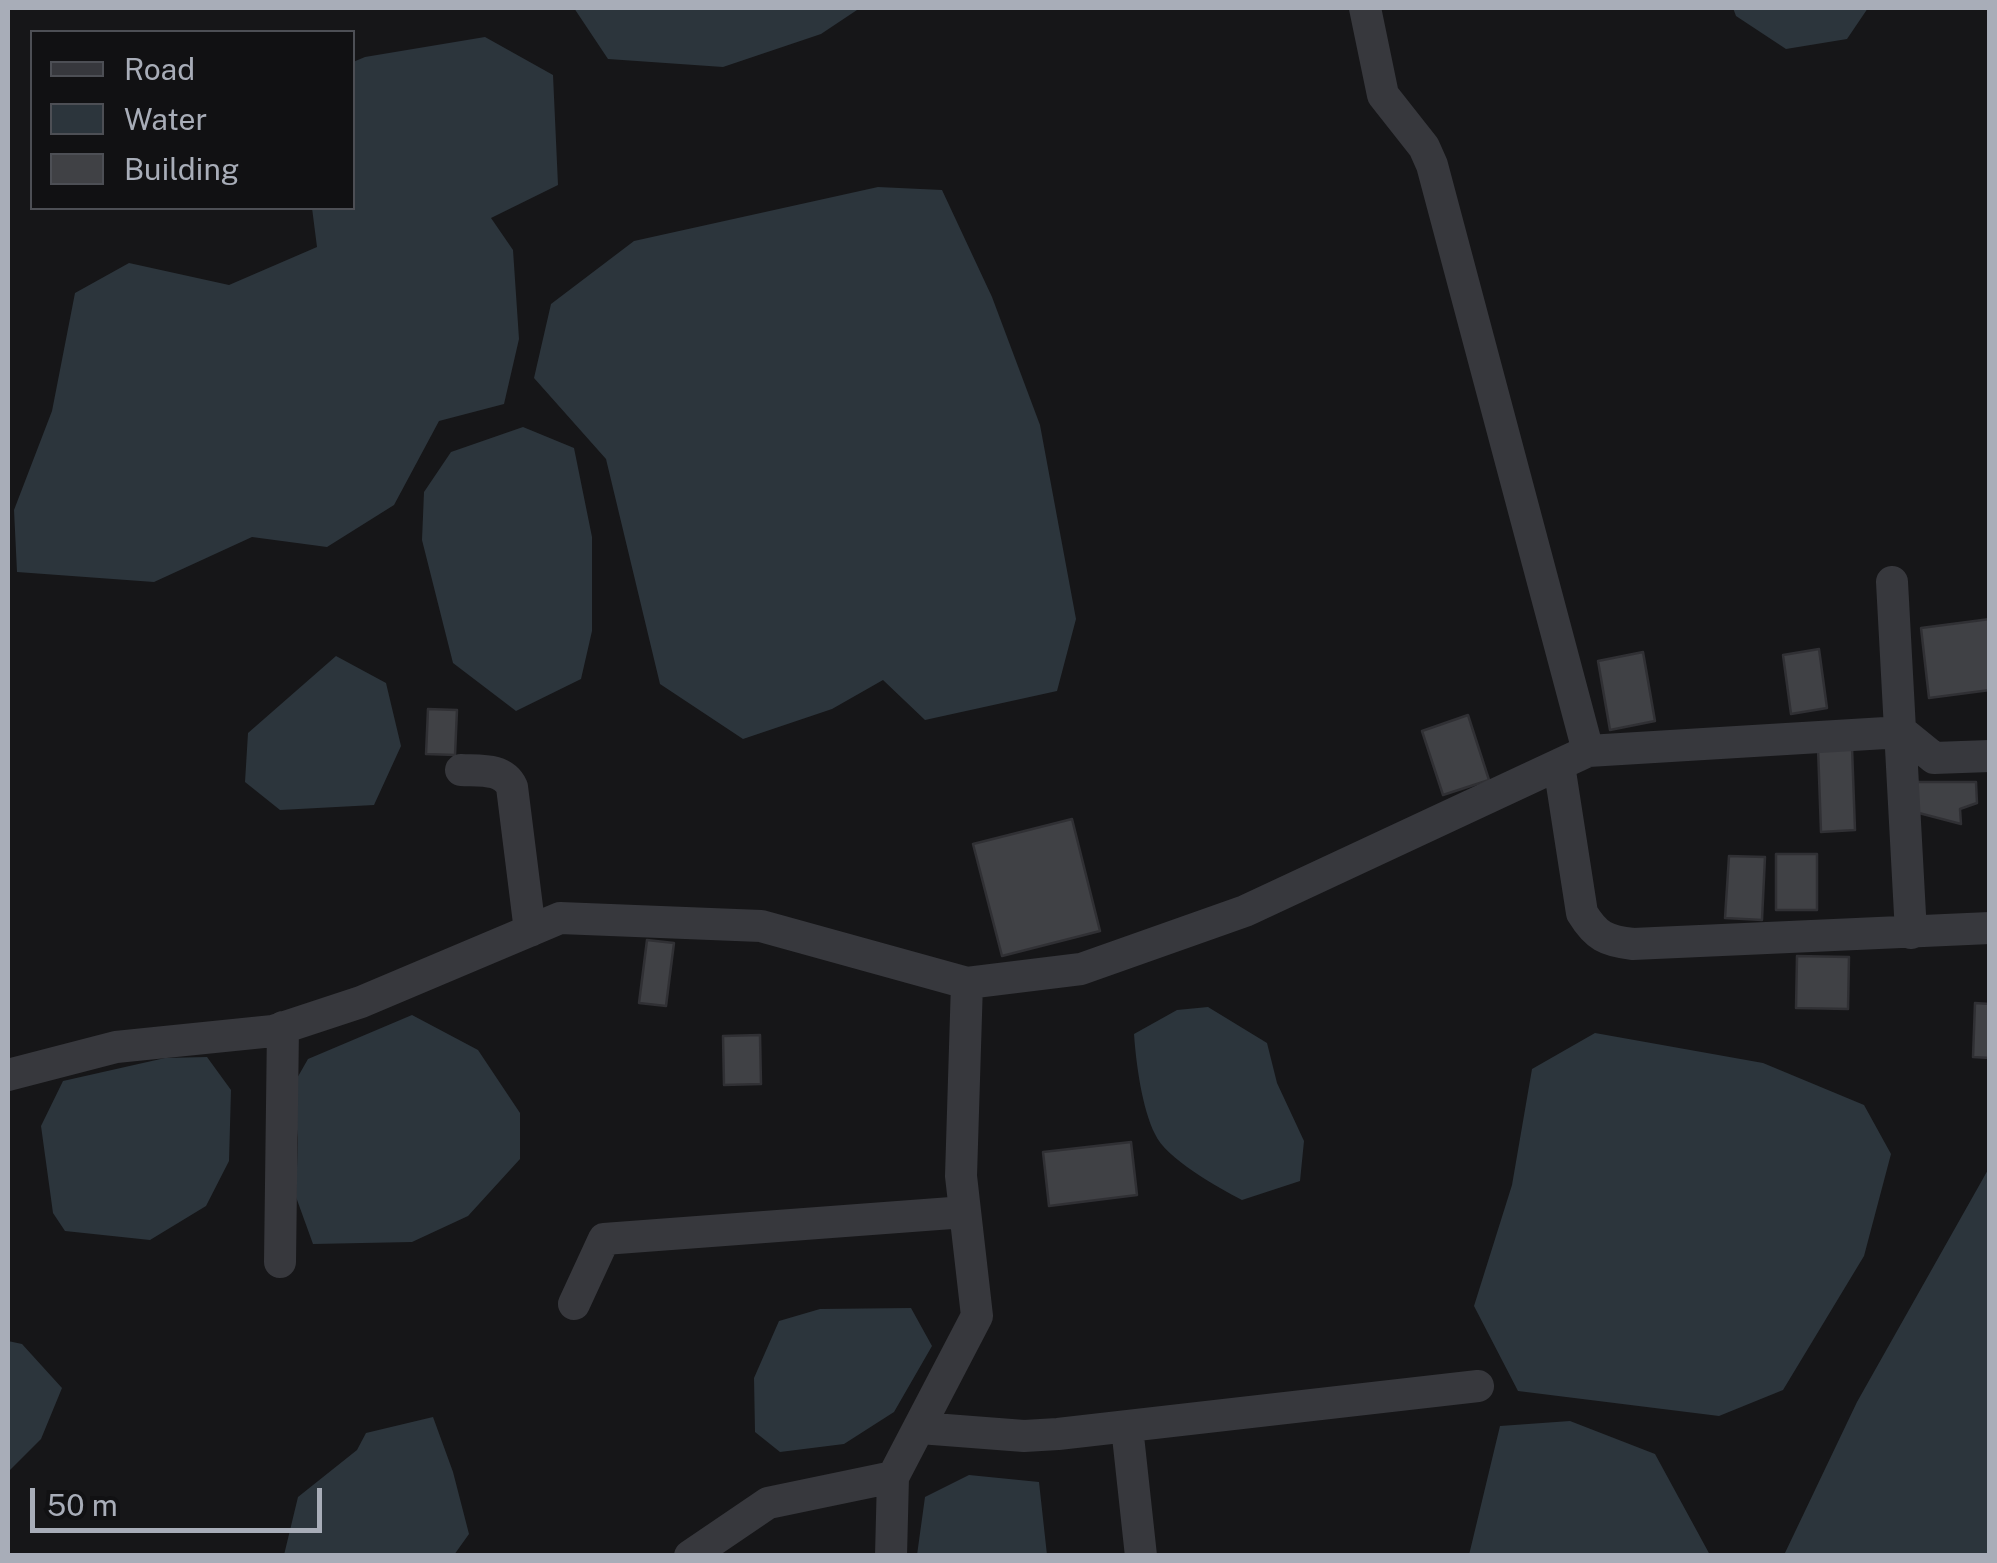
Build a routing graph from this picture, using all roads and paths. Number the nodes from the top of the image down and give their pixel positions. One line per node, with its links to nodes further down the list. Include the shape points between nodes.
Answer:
1 (1365, 8): 5 (street, via 1383,95 1432,164)
2 (1892, 582): 3 (street)
3 (1902, 732): 4 (street, via 1934,758); 5 (street); 9 (street)
4 (1990, 756)
5 (1573, 758): 9 (street, via 1582,913 1608,942); 10 (street, via 1245,911 1082,969)
6 (461, 770): 8 (street, via 500,773 512,787)
7 (1990, 928): 9 (street)
8 (530, 930): 10 (street, via 560,918 761,926); 11 (street, via 361,1002)
9 (1911, 933)
10 (967, 984): 13 (street)
11 (283, 1027): 12 (street, via 116,1047); 14 (street)
12 (8, 1075)
13 (965, 1212): 15 (street, via 604,1239); 18 (street, via 977,1316)
14 (280, 1262)
15 (574, 1304)
16 (1478, 1386): 17 (street)
17 (1127, 1427): 18 (street, via 1024,1436); 22 (street)
18 (920, 1428): 19 (street)
19 (894, 1477): 20 (street, via 768,1503); 21 (street)
20 (690, 1556)
21 (891, 1556)
22 (1141, 1556)

